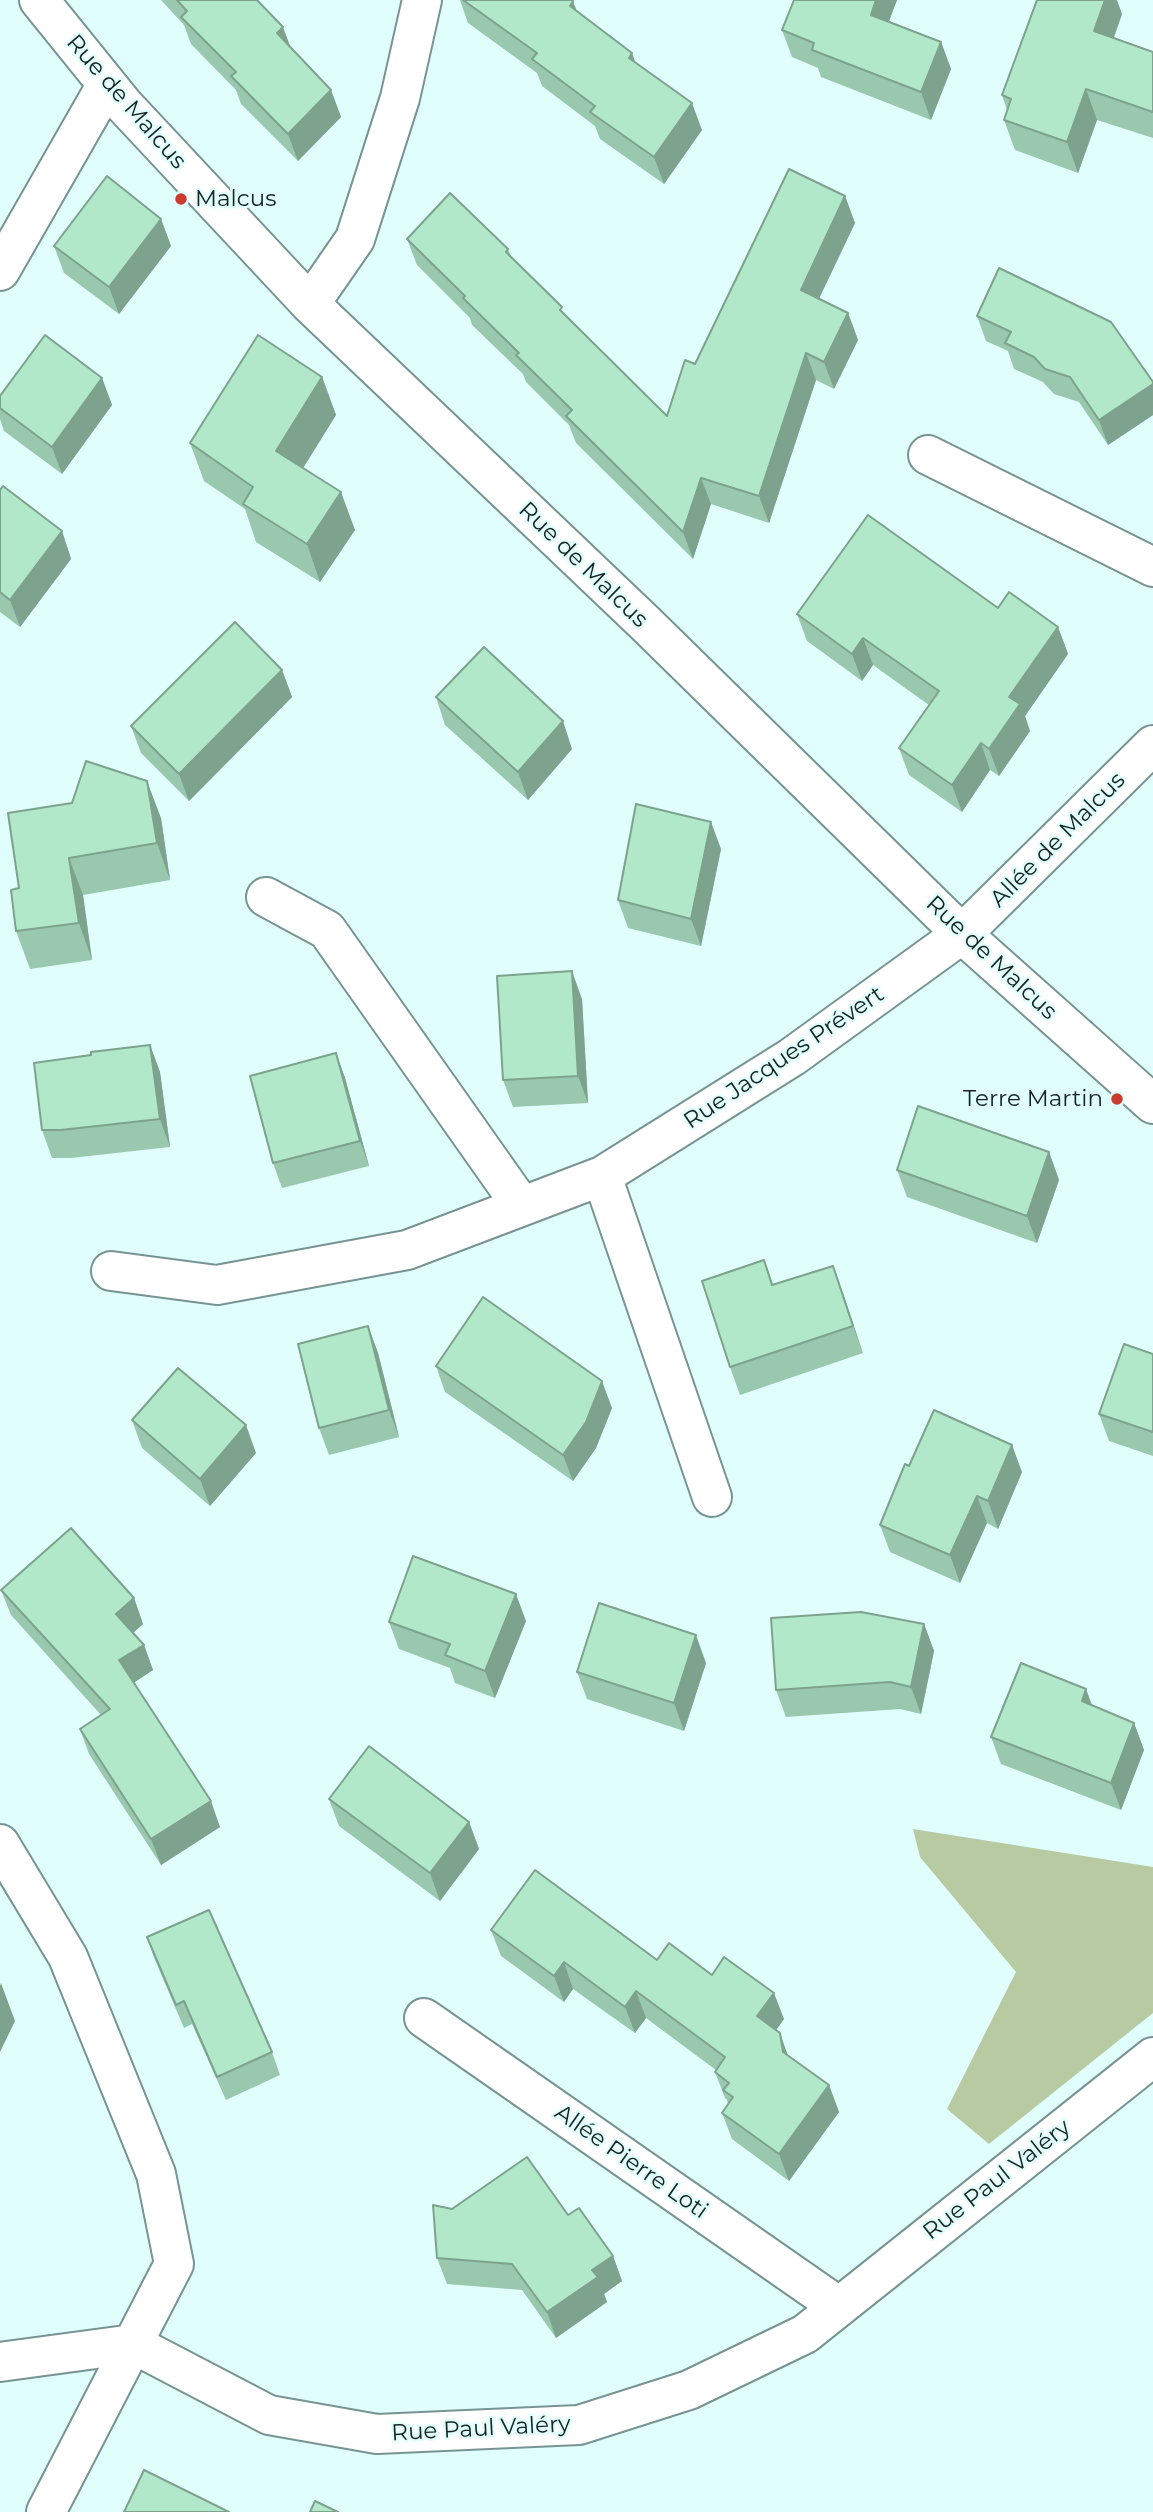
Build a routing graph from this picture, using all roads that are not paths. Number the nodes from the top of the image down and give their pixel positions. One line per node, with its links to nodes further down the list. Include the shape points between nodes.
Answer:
1 (39, 0): 3 (street, Rue de Malcus)
2 (422, 0): 5 (street, via 400,98 355,239)
3 (107, 84): 4 (street); 5 (street, Rue de Malcus)
4 (0, 271)
5 (310, 304): 10 (street, Rue de Malcus)
6 (928, 455): 7 (street)
7 (1153, 567)
8 (1153, 745): 10 (street, Allée de Malcus)
9 (266, 897): 13 (street, via 327,930)
10 (962, 934): 11 (street, Rue de Malcus); 12 (street, Rue Jacques Prévert, via 792,1057)
11 (1153, 1104)
12 (602, 1176): 13 (street, Rue Jacques Prévert); 15 (street)
13 (522, 1205): 14 (street, Rue Jacques Prévert, via 407,1250 217,1285)
14 (111, 1271)
15 (712, 1497)
16 (0, 1844): 20 (street, via 68,1957 156,2174 174,2264)
17 (424, 2018): 19 (street, Allée Pierre Loti)
18 (1153, 2057): 19 (street, Rue Paul Valéry)
19 (838, 2306): 20 (street, Rue Paul Valéry, via 805,2334 689,2390 579,2425 377,2434 269,2415)
20 (133, 2344): 21 (street); 22 (street)
21 (0, 2362)
22 (46, 2512)

